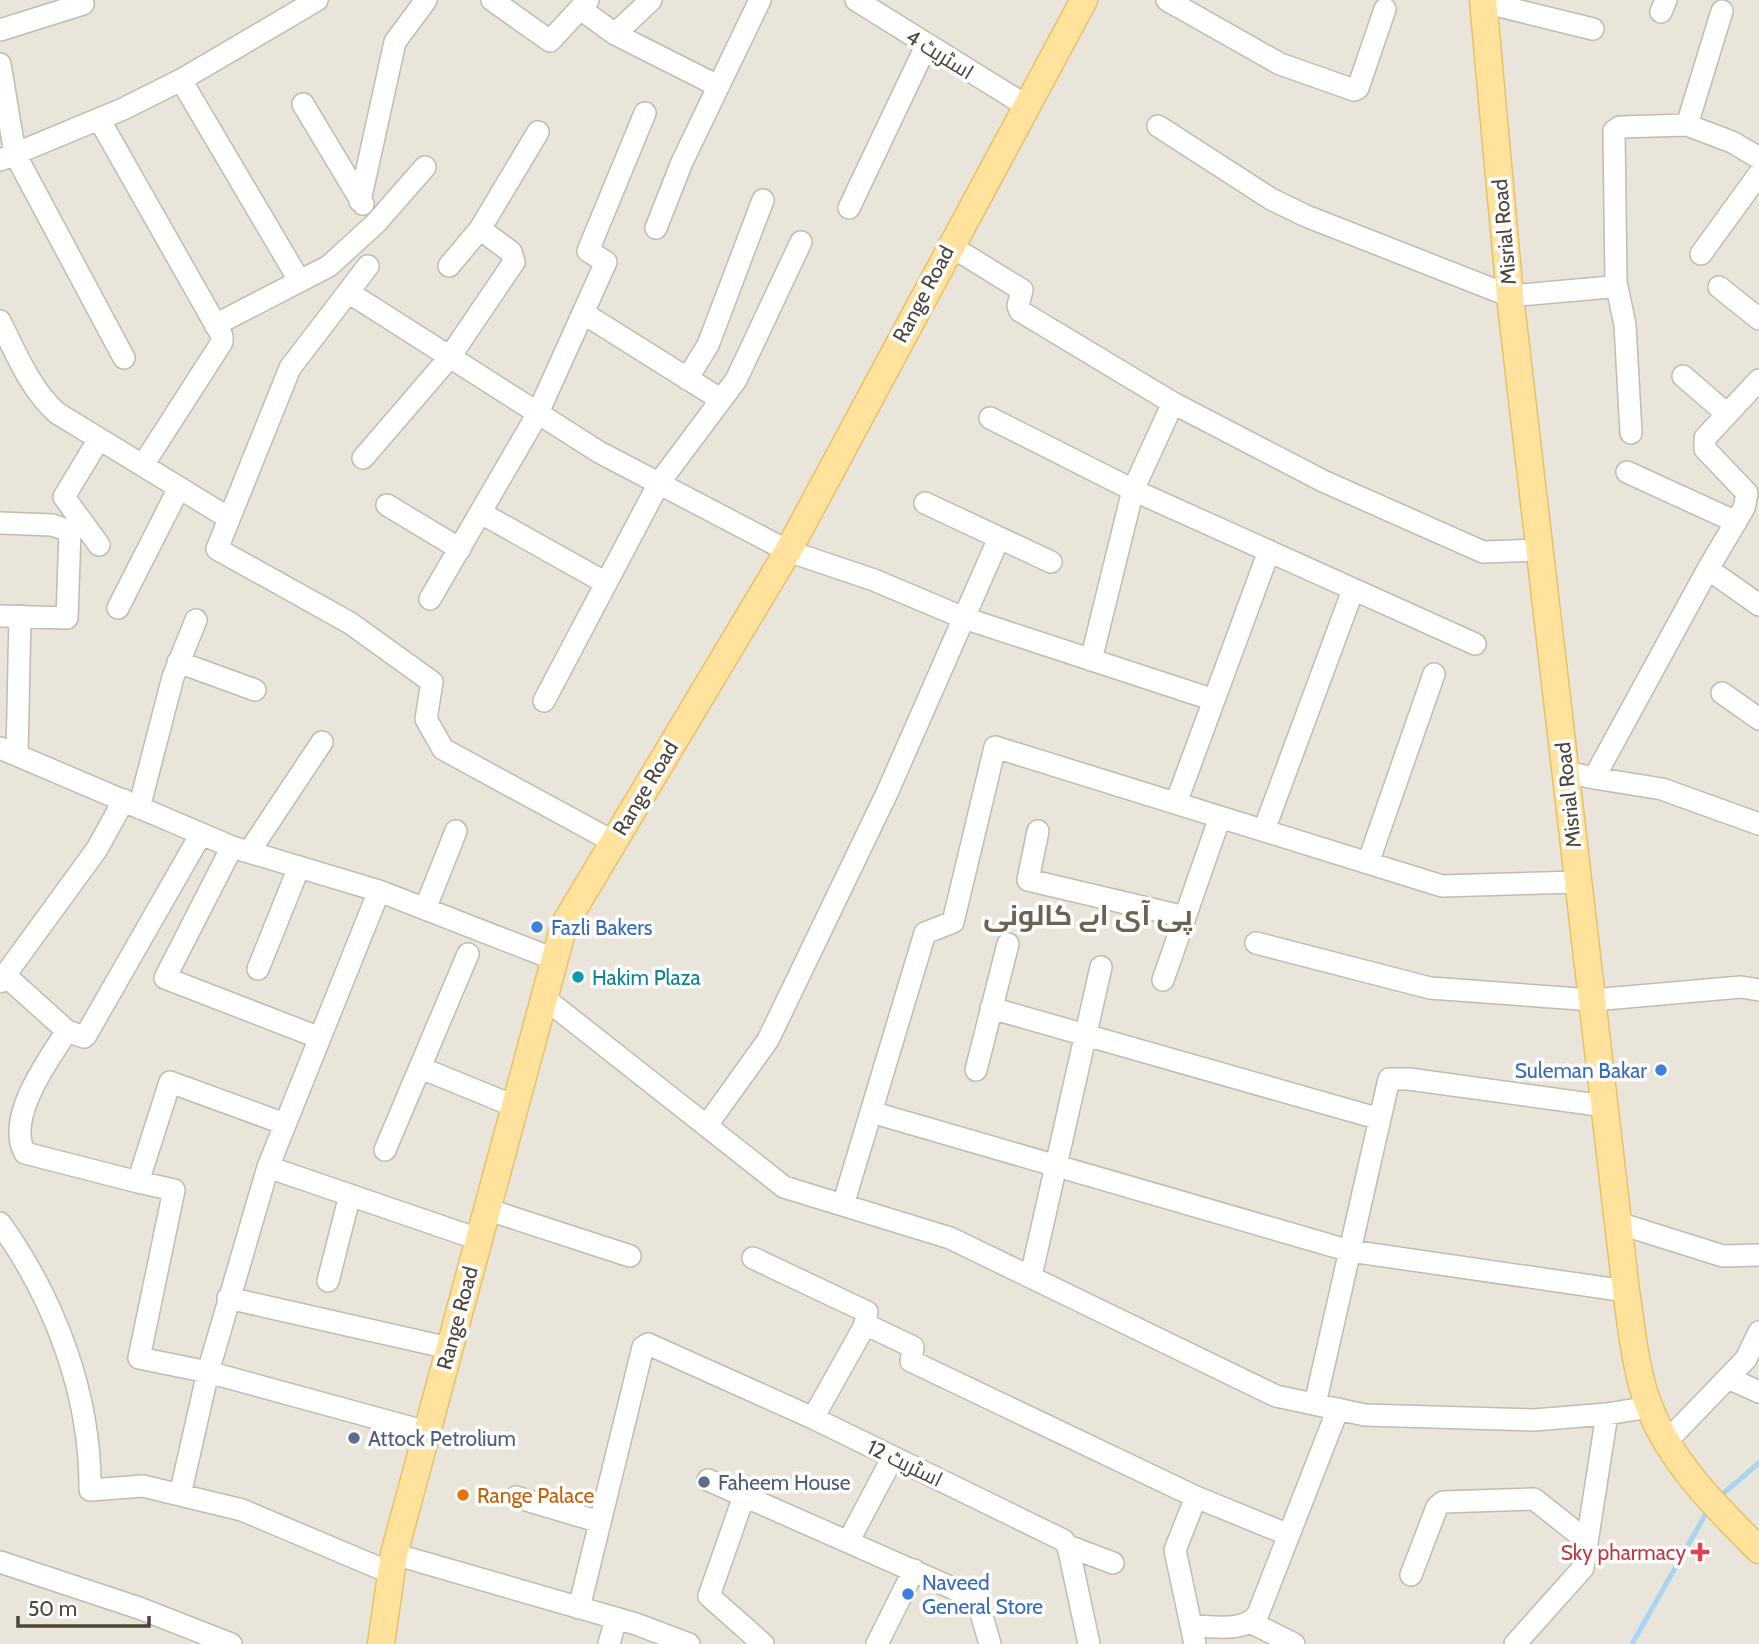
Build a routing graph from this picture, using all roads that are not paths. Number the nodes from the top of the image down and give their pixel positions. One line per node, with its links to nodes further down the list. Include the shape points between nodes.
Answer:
1 (82, 0): 16 (street, via 83,4)
2 (317, 0): 20 (street)
3 (426, 0): 34 (street, via 395,41)
4 (492, 0): 11 (street, via 550,41)
5 (651, 0): 17 (street)
6 (760, 0): 21 (street)
7 (856, 0): 12 (street, اسٹریٹ 4)
8 (1084, 0): 23 (main road, Range Road)
9 (1167, 0): 13 (street, via 1280,64 1354,90)
10 (1483, 1): 15 (street); 48 (main road, Misrial Road)
11 (585, 5): 17 (street)
12 (887, 9): 18 (street, اسٹریٹ 4)
13 (1385, 9)
14 (1722, 11): 26 (street)
15 (1593, 29)
16 (0, 30)
17 (615, 34): 21 (street)
18 (926, 46): 23 (street, اسٹریٹ 4); 35 (street)
19 (0, 64): 29 (street)
20 (181, 80): 25 (street); 44 (street)
21 (718, 86): 37 (street)
22 (303, 104): 34 (street)
23 (1025, 105): 40 (main road, Range Road)
24 (645, 113): 49 (street, via 588,251 606,262)
25 (99, 119): 29 (street); 52 (street)
26 (1686, 125): 30 (street); 45 (street, via 1614,131)
27 (1158, 126): 48 (street, via 1271,199 1306,216)
28 (538, 132): 38 (street)
29 (7, 157): 54 (street)
30 (1759, 158)
31 (425, 167): 36 (street)
32 (1759, 174): 41 (street)
33 (763, 200): 57 (street, via 710,338)
34 (360, 201): 36 (street)
35 (849, 208)
36 (376, 223): 44 (street, via 329,265)
37 (656, 228)
38 (480, 229): 43 (street); 55 (street, via 512,252 514,262)
39 (801, 242): 59 (street, via 736,380)
40 (949, 245): 60 (street, via 1021,290 1020,311); 82 (main road, Range Road)
41 (1701, 254)
42 (368, 266): 47 (street)
43 (449, 266)
44 (299, 281): 52 (street)
45 (1616, 282): 48 (street, via 1610,287); 64 (street, via 1625,325)
46 (1719, 287): 50 (street)
47 (348, 292): 55 (street); 75 (street, via 290,368)
48 (1510, 296): 81 (main road, Misrial Road)
49 (583, 313): 57 (street); 62 (street)
50 (1759, 318)
51 (0, 321): 53 (street)
52 (215, 325): 67 (street, via 222,342)
53 (7, 354): 65 (street, via 48,405)
54 (124, 358)
55 (449, 358): 62 (street); 66 (street)
56 (1683, 376): 61 (street)
57 (687, 379): 59 (street)
58 (1759, 380): 61 (street)
59 (720, 399): 69 (street)
60 (1173, 403): 71 (street); 81 (street, via 1323,481 1483,552)
61 (1727, 414): 76 (street, via 1704,443 1747,493 1747,503)
62 (537, 415): 69 (street); 74 (street)
63 (990, 418): 71 (street)
64 (1631, 433)
65 (99, 439): 67 (street); 79 (street, via 64,497)
66 (363, 458)
67 (143, 465): 70 (street)
68 (1627, 472): 76 (street)
69 (659, 483): 82 (street); 86 (street)
70 (179, 488): 75 (street); 90 (street)
71 (1133, 490): 83 (street); 95 (street)
72 (925, 503): 78 (street)
73 (387, 505): 80 (street)
74 (481, 513): 80 (street); 86 (street)
75 (227, 517): 115 (street, via 216,549 350,623 432,682 426,719 443,749)
76 (1736, 522): 85 (street)
77 (0, 523): 91 (street, via 52,525 70,531 67,618)
78 (999, 538): 84 (street); 92 (street)
79 (99, 545)
80 (460, 549): 88 (street)
81 (1540, 550): 105 (main road, Misrial Road)
82 (788, 551): 92 (street); 115 (main road, Range Road)
83 (1269, 551): 87 (street); 100 (street)
84 (1051, 562)
85 (1708, 569): 89 (street); 106 (street)
86 (606, 583): 101 (street)
87 (1353, 590): 94 (street); 111 (street)
88 (430, 599)
89 (1759, 605)
90 (118, 608)
91 (10, 616): 104 (street)
92 (964, 618): 95 (street); 145 (street, via 887,793 768,1040)
93 (196, 620): 96 (street)
94 (1475, 644)
95 (1091, 660): 100 (street)
96 (178, 662): 98 (street); 108 (street)
97 (1434, 674): 117 (street)
98 (255, 690)
99 (1722, 693): 102 (street)
100 (1214, 700): 107 (street)
101 (544, 701)
102 (1759, 719)
103 (322, 742): 116 (street)
104 (8, 751): 108 (street)
105 (1566, 772): 106 (street); 119 (main road, Misrial Road)
106 (1594, 778): 110 (street, via 1662,789)
107 (1176, 803): 109 (street); 142 (street, via 995,747 953,922 925,933)
108 (131, 804): 114 (street); 129 (street)
109 (1220, 817): 111 (street); 122 (street)
110 (1759, 824)
111 (1264, 830): 117 (street)
112 (456, 831): 121 (street)
113 (1038, 831): 122 (street, via 1028,880)
114 (201, 834): 116 (street); 135 (street, via 86,1035)
115 (612, 841): 126 (main road, Range Road, via 564,925)
116 (241, 849): 118 (street); 137 (street, via 165,978)
117 (1368, 863): 119 (street, via 1442,886)
118 (299, 867): 120 (street); 128 (street)
119 (1578, 882): 133 (main road, Misrial Road)
120 (379, 891): 121 (street); 137 (street)
121 (425, 909): 126 (street)
122 (1185, 917): 130 (street)
123 (1256, 943): 133 (street, via 1430,988)
124 (1008, 944): 134 (street)
125 (468, 954): 138 (street)
126 (554, 958): 132 (main road, Range Road)
127 (1101, 967): 136 (street)
128 (258, 970)
129 (3, 979): 135 (street)
130 (1164, 981)
131 (1759, 990): 133 (street, via 1741,987)
132 (543, 997): 140 (main road, Range Road); 145 (street)
133 (1592, 1000): 141 (main road, Misrial Road)
134 (991, 1008): 136 (street); 139 (street)
135 (66, 1031): 149 (street, via 31,1086 21,1134 23,1149)
136 (1085, 1035): 143 (street); 147 (street)
137 (320, 1038): 144 (street)
138 (421, 1068): 140 (street); 146 (street)
139 (976, 1070)
140 (514, 1105): 152 (main road, Range Road)
141 (1605, 1107): 143 (street, via 1389,1079); 154 (main road, Misrial Road)
142 (871, 1112): 147 (street); 151 (street)
143 (1380, 1119): 156 (street)
144 (285, 1124): 148 (street); 149 (street, via 170,1082)
145 (707, 1125): 151 (street, via 784,1187)
146 (385, 1150)
147 (1057, 1164): 156 (street); 160 (street)
148 (268, 1167): 150 (street); 163 (street)
149 (138, 1182): 167 (street, via 174,1190 139,1358)
150 (350, 1195): 155 (street); 161 (street)
151 (843, 1205): 160 (street, via 950,1238)
152 (486, 1209): 155 (main road, Range Road); 158 (street)
153 (0, 1223): 179 (street, via 27,1261 54,1321 84,1410 90,1490 143,1486)
154 (1618, 1223): 157 (street, via 1723,1256); 162 (main road, Misrial Road)
155 (478, 1239): 166 (main road, Range Road)
156 (1350, 1251): 162 (street); 170 (street)
157 (1759, 1255)
158 (630, 1256)
159 (753, 1258): 164 (street, via 863,1309 869,1317)
160 (1031, 1276): 170 (street, via 1276,1396)
161 (328, 1281)
162 (1626, 1291): 171 (main road, Misrial Road)
163 (228, 1297): 166 (street); 167 (street)
164 (864, 1327): 174 (street); 182 (street, via 911,1345 911,1361)
165 (1759, 1332): 168 (street, via 1746,1359)
166 (449, 1348): 175 (main road, Range Road)
167 (208, 1372): 175 (street); 179 (street)
168 (1728, 1378): 169 (street); 176 (street)
169 (1759, 1392)
170 (1315, 1404): 172 (street)
171 (1649, 1407): 173 (street); 176 (main road, Misrial Road)
172 (1338, 1409): 173 (street, via 1365,1415 1534,1420); 184 (street)
173 (1606, 1414): 185 (street)
174 (813, 1418): 177 (street, اسٹریٹ 12); 183 (street, اسٹریٹ 12, via 648,1344 643,1347)
175 (427, 1432): 191 (main road, Range Road)
176 (1667, 1441): 188 (main road, Misrial Road)
177 (893, 1457): 186 (street); 187 (street, اسٹریٹ 12)
178 (708, 1480): 180 (street)
179 (180, 1495): 191 (street, via 242,1510)
180 (744, 1496): 186 (street); 202 (street, via 709,1596)
181 (516, 1497): 183 (street)
182 (1196, 1497): 184 (street); 197 (street, via 1175,1550)
183 (600, 1522): 194 (street)
184 (1289, 1535): 196 (street)
185 (1587, 1541): 193 (street, via 1534,1499 1443,1502); 207 (street, via 1583,1568)
186 (848, 1542): 192 (street)
187 (1068, 1546): 190 (street, اسٹریٹ 12); 205 (street)
188 (1759, 1550)
189 (0, 1562): 198 (street)
190 (1113, 1563)
191 (393, 1564): 194 (street); 199 (main road, Range Road)
192 (914, 1570): 203 (street); 204 (street, via 976,1599)
193 (1411, 1575)
194 (579, 1608): 195 (street)
195 (616, 1618): 200 (street); 201 (street)
196 (1252, 1623): 197 (street); 206 (street)
197 (1193, 1635)
198 (231, 1644)
199 (381, 1644)
200 (609, 1644)
201 (689, 1644)
202 (763, 1644)
203 (877, 1644)
204 (990, 1644)
205 (1089, 1644)
206 (1294, 1644)
207 (1515, 1644)

